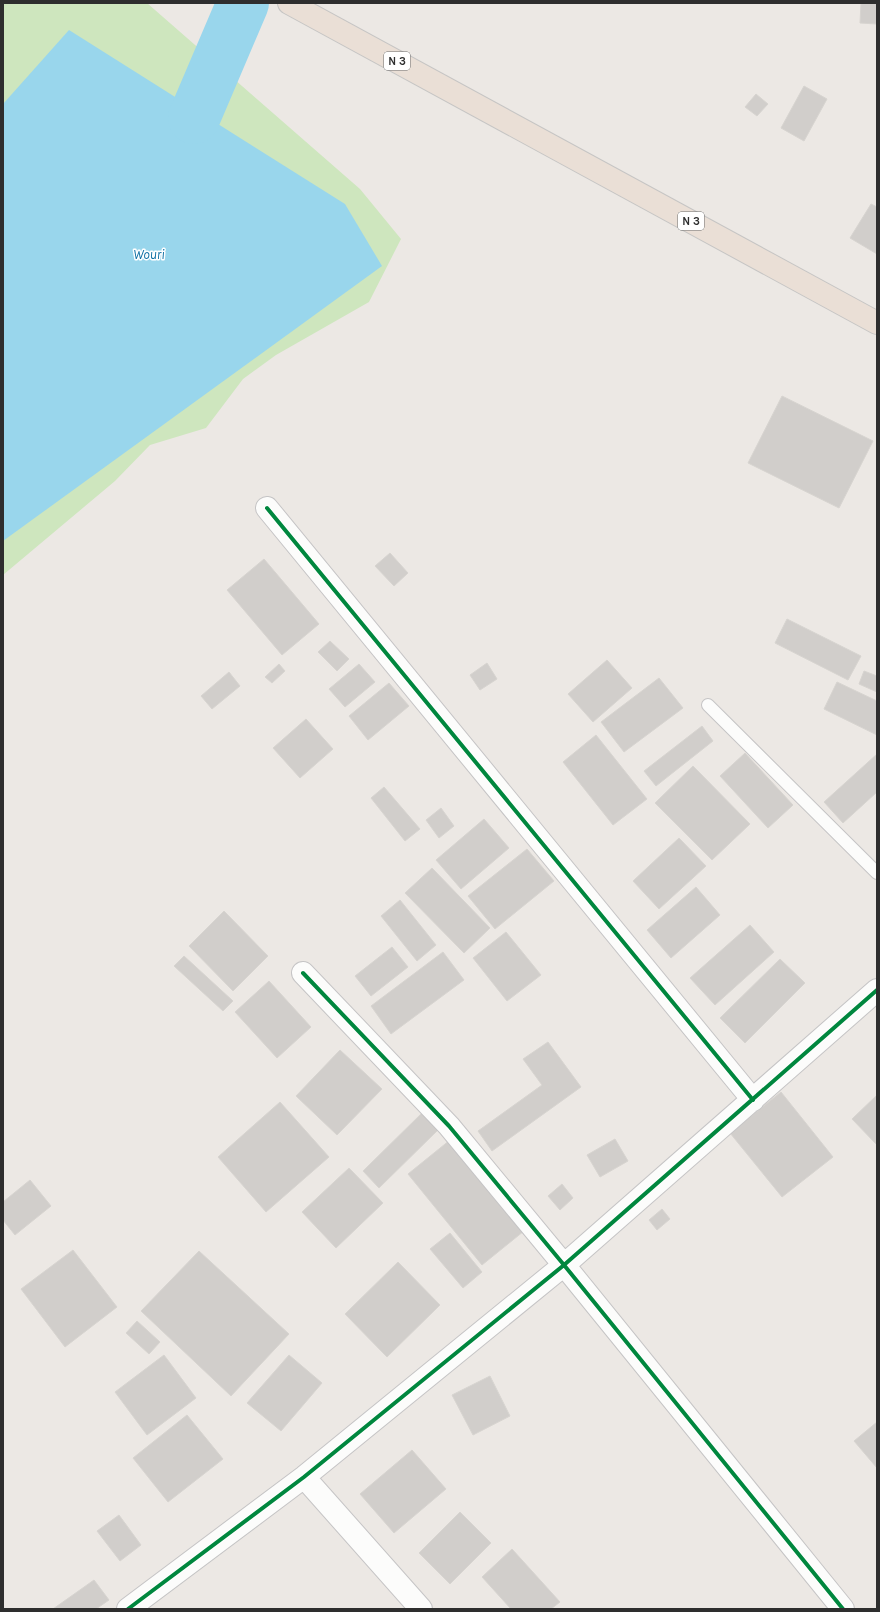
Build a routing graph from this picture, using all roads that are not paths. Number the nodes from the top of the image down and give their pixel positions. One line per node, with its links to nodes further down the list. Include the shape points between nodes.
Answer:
1 (289, 3): 2 (highway, N 3)
2 (877, 323)
3 (267, 508): 8 (street)
4 (708, 705): 5 (lane)
5 (877, 873)
6 (304, 974): 9 (street, via 449,1126)
7 (877, 990): 8 (street)
8 (753, 1100): 9 (street)
9 (564, 1265): 10 (street); 13 (street)
10 (304, 1477): 11 (street); 12 (street)
11 (128, 1609)
12 (421, 1609)
13 (843, 1609)

